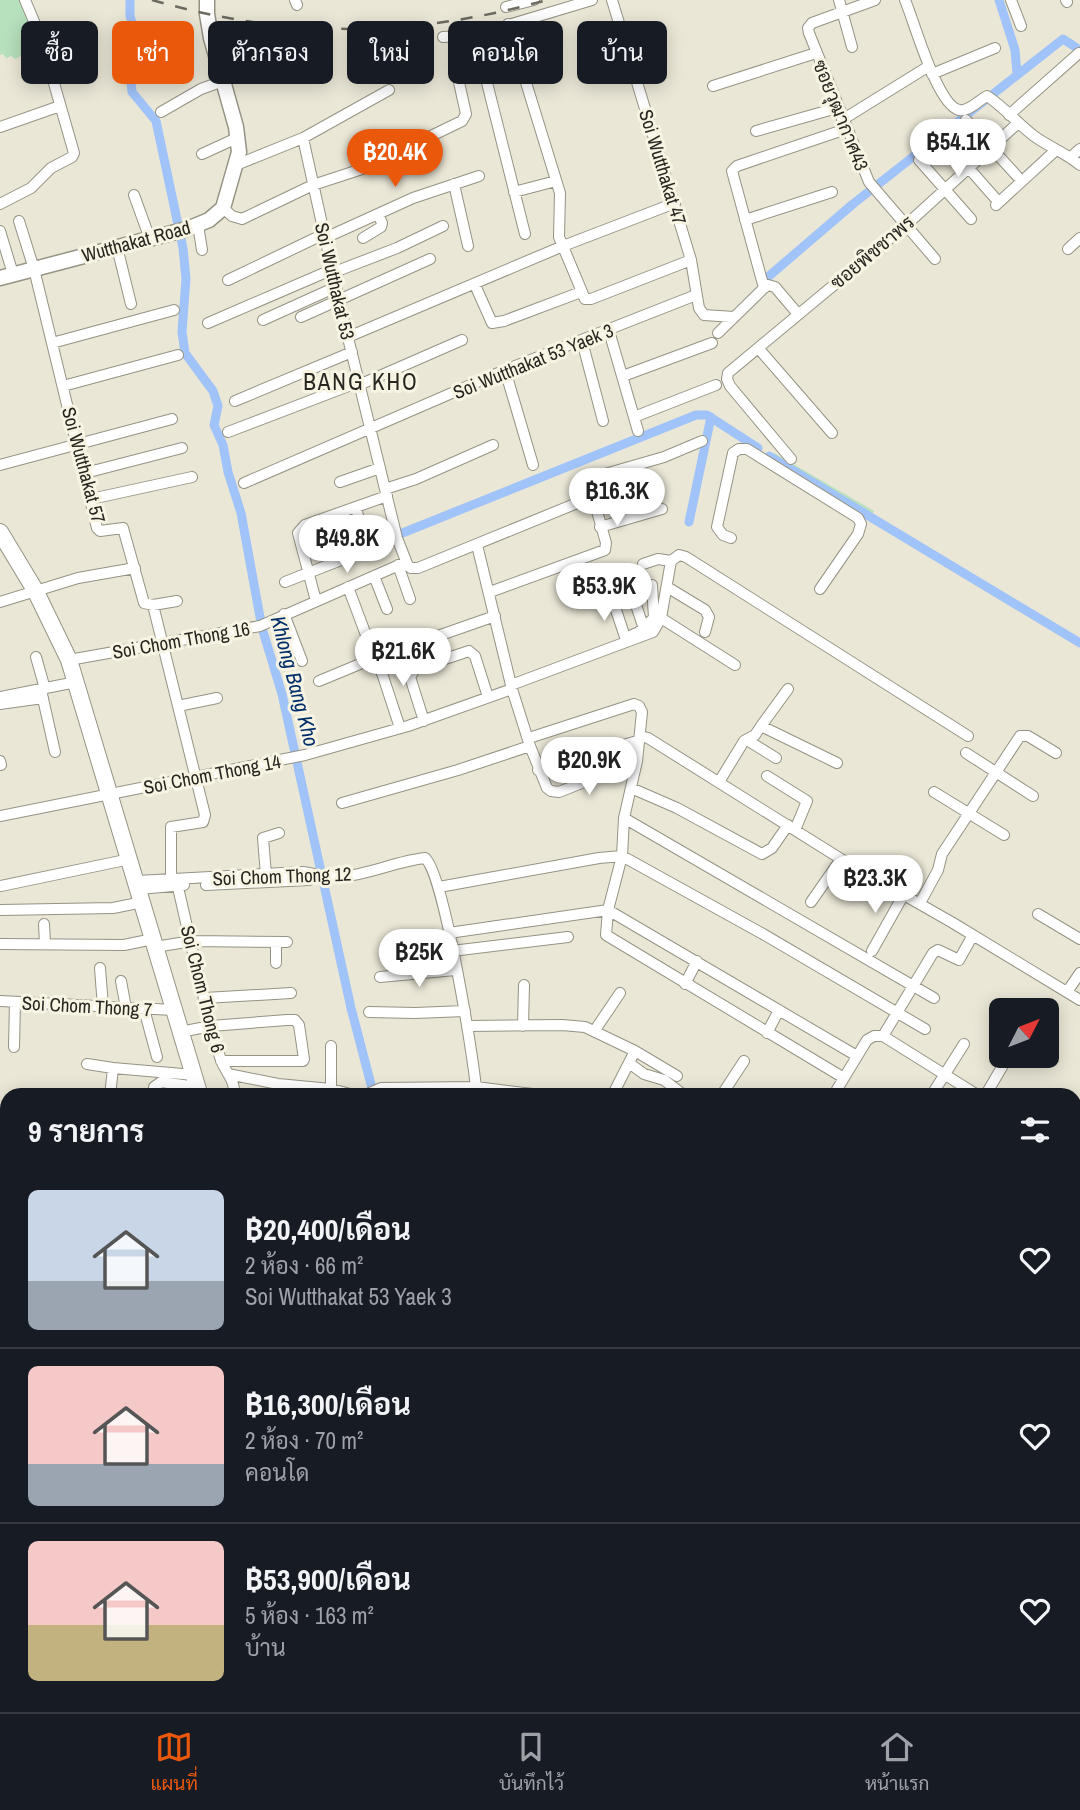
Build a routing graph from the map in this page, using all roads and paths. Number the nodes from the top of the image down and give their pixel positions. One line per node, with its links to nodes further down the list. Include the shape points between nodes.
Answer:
1 (25, 0): 29 (street)
2 (207, 0): 12 (main road)
3 (534, 0): 10 (street)
4 (592, 0): 13 (street)
5 (612, 0): 59 (street, Soi Wutthakat 47)
6 (839, 0): 11 (street)
7 (875, 0): 11 (street, ซอยวุฒากาศ43)
8 (905, 0): 21 (street)
9 (1011, 0): 14 (street)
10 (506, 7)
11 (842, 13): 17 (street); 19 (street, ซอยวุฒากาศ43, via 808,28)
12 (209, 21)
13 (518, 21)
14 (1021, 26)
15 (443, 37): 16 (street)
16 (448, 37)
17 (852, 47)
18 (995, 48): 21 (street)
19 (816, 53): 27 (street); 30 (street, ซอยวุฒากาศ43)
20 (1079, 53): 32 (street)
21 (930, 70): 32 (street, via 957,109 967,109 989,97); 35 (street)
22 (215, 84): 31 (street)
23 (224, 84): 38 (main road)
24 (459, 84): 54 (street, via 466,114 462,121 365,168)
25 (487, 84): 56 (street)
26 (526, 84): 52 (street)
27 (713, 86)
28 (389, 90): 39 (street)
29 (60, 106): 36 (street); 60 (street, via 72,157 51,168 31,188)
30 (837, 108): 35 (street, ซอยวุฒากาศ43); 37 (street)
31 (161, 112)
32 (1009, 115): 34 (street)
33 (966, 120): 41 (street)
34 (1017, 124): 41 (street, ซอยพิชชาพร); 43 (street)
35 (844, 125): 64 (street, via 737,166 732,171); 67 (street, ซอยวุฒากาศ43, via 869,182)
36 (0, 127)
37 (756, 131)
38 (239, 136): 44 (street); 47 (main road)
39 (303, 138): 47 (street); 54 (street, Soi Wutthakat 53)
40 (944, 140): 49 (street)
41 (991, 148): 49 (street, ซอยพิชชาพร); 51 (street)
42 (1080, 149): 45 (street)
43 (1056, 150): 45 (street); 49 (street, via 996,202)
44 (202, 154)
45 (1071, 157): 48 (street)
46 (919, 160): 55 (street)
47 (236, 165): 61 (main road)
48 (1080, 165)
49 (968, 168): 55 (street, ซอยพิชชาพร)
50 (479, 176): 53 (street)
51 (1017, 176)
52 (556, 181): 56 (street); 76 (street, via 560,193 558,233)
53 (454, 184): 62 (street); 75 (street)
54 (313, 185): 61 (street, via 242,219); 71 (street, Soi Wutthakat 53)
55 (945, 189): 63 (street); 67 (street, ซอยพิชชาพร)
56 (514, 192): 70 (street)
57 (832, 192): 64 (street)
58 (134, 195): 74 (street)
59 (675, 203): 76 (street); 82 (street, Soi Wutthakat 47)
60 (0, 204)
61 (223, 208): 68 (main road, Wutthakat Road)
62 (378, 214): 71 (street); 72 (street, via 380,227)
63 (971, 219)
64 (746, 220): 89 (street)
65 (19, 221): 83 (street, Soi Wutthakat 57)
66 (443, 226): 84 (street)
67 (905, 226): 81 (street, ซอยวุฒากาศ43); 95 (street, ซอยพิชชาพร)
68 (187, 229): 74 (main road, Wutthakat Road); 79 (street)
69 (0, 231): 85 (street)
70 (525, 234)
71 (324, 236): 84 (street, Soi Wutthakat 53); 86 (street)
72 (363, 237)
73 (1080, 238): 78 (street)
74 (150, 239): 77 (main road, Wutthakat Road)
75 (468, 246)
76 (563, 246): 87 (street); 90 (street)
77 (117, 247): 83 (main road, Wutthakat Road); 93 (street)
78 (1068, 249)
79 (202, 250)
80 (430, 259): 92 (street)
81 (935, 259)
82 (691, 260): 90 (street, via 591,299); 91 (street, Soi Wutthakat 47)
83 (34, 269): 85 (main road, Wutthakat Road); 105 (street, Soi Wutthakat 57, via 43,290)
84 (332, 271): 88 (street, Soi Wutthakat 53); 99 (street)
85 (7, 276)
86 (228, 280)
87 (475, 285): 90 (street, via 492,323); 102 (street)
88 (335, 287): 92 (street, Soi Wutthakat 53); 98 (street)
89 (764, 288): 95 (street, via 775,287); 97 (street)
90 (581, 292)
91 (696, 295): 97 (street, via 704,315); 100 (street, Soi Wutthakat 53 Yaek 3)
92 (339, 302): 96 (street); 102 (street, Soi Wutthakat 53)
93 (131, 304)
94 (174, 310): 105 (street)
95 (798, 314): 107 (street, ซอยพิชชาพร)
96 (301, 317)
97 (734, 317): 101 (street)
98 (263, 320)
99 (208, 323)
100 (609, 331): 104 (street, Soi Wutthakat 53 Yaek 3); 111 (street)
101 (718, 333)
102 (348, 337): 108 (street, Soi Wutthakat 53)
103 (462, 340): 112 (street)
104 (582, 341): 110 (street, Soi Wutthakat 53 Yaek 3); 118 (street)
105 (52, 343): 114 (street, Soi Wutthakat 57)
106 (712, 343): 111 (street)
107 (758, 349): 122 (street); 123 (street, ซอยพิชชาพร, via 733,368 727,379)
108 (352, 352): 112 (street, Soi Wutthakat 53); 115 (street)
109 (178, 355): 114 (street)
110 (505, 370): 119 (street, Soi Wutthakat 53 Yaek 3); 131 (street)
111 (623, 376): 116 (street)
112 (359, 384): 119 (street, Soi Wutthakat 53); 121 (street)
113 (716, 385): 116 (street)
114 (63, 386): 125 (street, Soi Wutthakat 57)
115 (234, 401)
116 (634, 417): 120 (street)
117 (172, 419): 125 (street)
118 (603, 421)
119 (370, 429): 132 (street, Soi Wutthakat 53); 136 (street, Soi Wutthakat 53 Yaek 3)
120 (638, 431)
121 (228, 432)
122 (832, 433)
123 (772, 438): 128 (street); 129 (street)
124 (702, 441): 138 (street, via 591,478)
125 (77, 444): 130 (street); 133 (street, Soi Wutthakat 57)
126 (493, 444): 137 (street)
127 (182, 449): 133 (street)
128 (760, 457): 145 (street, via 739,449 730,460 717,527); 159 (street, via 861,524)
129 (791, 459)
130 (0, 465)
131 (533, 465)
132 (380, 468): 135 (street); 137 (street, Soi Wutthakat 53)
133 (85, 473): 139 (street, Soi Wutthakat 57)
134 (192, 478): 139 (street)
135 (340, 482)
136 (244, 483)
137 (386, 493): 140 (street); 144 (street, Soi Wutthakat 53)
138 (592, 497): 142 (street); 146 (street)
139 (91, 499): 151 (street, Soi Wutthakat 57, via 100,531 123,528)
140 (356, 507): 147 (street); 152 (street, via 299,529)
141 (662, 509): 142 (street)
142 (600, 527): 161 (street, via 605,550)
143 (1, 536): 160 (main road)
144 (397, 538): 147 (street); 149 (street, Soi Wutthakat 53)
145 (731, 538)
146 (477, 545): 149 (street, via 418,568); 161 (street)
147 (366, 551): 152 (street)
148 (671, 561): 150 (street); 158 (street); 196 (street, via 679,555 686,557)
149 (402, 564): 153 (street, Soi Chom Thong 16); 162 (street, Soi Wutthakat 53)
150 (643, 564)
151 (135, 568): 160 (street); 167 (street, Soi Wutthakat 57, via 144,603)
152 (308, 573): 154 (street); 164 (street)
153 (374, 576): 156 (street, Soi Chom Thong 16); 168 (street)
154 (285, 582)
155 (652, 584): 172 (street, via 654,618)
156 (348, 587): 164 (street, Soi Chom Thong 16); 174 (street)
157 (630, 587): 172 (street)
158 (667, 587): 171 (street); 173 (street, via 705,610 709,617)
159 (820, 589)
160 (35, 590): 166 (street); 180 (main road)
161 (490, 592): 170 (street)
162 (410, 599)
163 (177, 601): 167 (street)
164 (316, 601): 169 (street, Soi Chom Thong 16)
165 (613, 601): 175 (street)
166 (0, 602)
167 (153, 605): 176 (street)
168 (387, 609)
169 (284, 614): 176 (street, Soi Chom Thong 16, via 260,626); 181 (street)
170 (495, 616): 179 (street); 185 (street)
171 (661, 618): 177 (street, Soi Chom Thong 14, via 653,632); 182 (street)
172 (643, 626): 175 (street)
173 (705, 632)
174 (366, 635)
175 (625, 637): 177 (street)
176 (162, 643): 180 (street, Soi Chom Thong 16); 192 (street)
177 (616, 646): 185 (street, Soi Chom Thong 14)
178 (36, 657): 187 (street)
179 (377, 658): 183 (street); 195 (street)
180 (69, 660): 184 (main road)
181 (302, 661)
182 (734, 665)
183 (319, 681)
184 (76, 682): 187 (street); 213 (main road)
185 (512, 687): 189 (street, Soi Chom Thong 14); 199 (street)
186 (788, 689): 194 (street)
187 (43, 692): 188 (street); 191 (street); 200 (street)
188 (0, 697)
189 (488, 697): 193 (street, Soi Chom Thong 14); 193 (street, via 475,656 469,651 415,669 410,677)
190 (217, 698): 192 (street)
191 (0, 704)
192 (178, 706): 209 (street)
193 (424, 721): 195 (street, Soi Chom Thong 14)
194 (761, 726): 198 (street); 205 (street)
195 (400, 729): 209 (street, Soi Chom Thong 14, via 291,759)
196 (968, 736)
197 (638, 739): 199 (street, via 642,712 634,704); 204 (street); 206 (street); 210 (street, via 648,738)
198 (747, 740): 203 (street); 210 (street)
199 (530, 742): 206 (street); 215 (street, via 458,770)
200 (55, 752)
201 (966, 753): 207 (street)
202 (1056, 754): 207 (street, via 1022,736)
203 (776, 758)
204 (636, 761): 206 (street, via 559,792 547,788); 211 (street)
205 (837, 763)
206 (538, 770)
207 (996, 773): 214 (street); 216 (street)
208 (767, 776): 219 (street, via 807,801)
209 (195, 778): 213 (street, Soi Chom Thong 14); 227 (street, Soi Chom Thong 6, via 205,819 171,827)
210 (719, 782): 219 (street)
211 (631, 788): 218 (street); 219 (street, via 762,854)
212 (934, 792): 216 (street)
213 (110, 794): 217 (street, Soi Chom Thong 14); 223 (main road)
214 (1032, 796)
215 (342, 803)
216 (968, 812): 221 (street); 233 (street)
217 (0, 816)
218 (624, 818): 222 (street); 259 (street)
219 (791, 827): 224 (street)
220 (279, 833): 225 (street, via 262,838)
221 (1004, 835)
222 (622, 856): 229 (street); 235 (street); 275 (street)
223 (130, 859): 228 (street); 230 (main road)
224 (841, 859): 231 (street); 232 (street)
225 (266, 875): 226 (street, Soi Chom Thong 12, via 302,872); 227 (street, Soi Chom Thong 12)
226 (317, 876): 227 (street, via 296,881); 229 (street, Soi Chom Thong 12, via 337,878 425,858 432,864)
227 (175, 881): 230 (street, Soi Chom Thong 12); 242 (street, Soi Chom Thong 6)
228 (1, 886)
229 (439, 887): 238 (street)
230 (140, 891): 234 (street, Soi Chom Thong 12, via 113,908); 245 (main road)
231 (904, 894): 233 (street); 249 (street)
232 (811, 902)
233 (920, 903): 239 (street)
234 (0, 910)
235 (608, 910): 238 (street); 250 (street); 257 (street, via 606,935)
236 (1038, 914): 241 (street)
237 (44, 924): 247 (street)
238 (449, 933): 248 (street)
239 (973, 935): 259 (street, via 959,960 935,951); 260 (street)
240 (568, 937): 248 (street)
241 (1080, 939)
242 (192, 941): 243 (street); 245 (street); 263 (street, Soi Chom Thong 6)
243 (276, 942): 244 (street); 251 (street)
244 (287, 942)
245 (154, 943): 247 (street); 271 (main road)
246 (0, 944): 247 (street)
247 (45, 944)
248 (452, 951): 253 (street)
249 (872, 951)
250 (697, 961): 257 (street); 272 (street)
251 (276, 962)
252 (100, 968): 268 (street)
253 (455, 970): 255 (street); 273 (street)
254 (1080, 973): 260 (street)
255 (380, 977)
256 (121, 981): 269 (street)
257 (685, 984): 282 (street)
258 (524, 985): 278 (street)
259 (913, 988): 264 (street); 275 (street)
260 (1067, 992): 265 (street)
261 (291, 993): 263 (street)
262 (620, 993): 279 (street)
263 (205, 998): 276 (street, Soi Chom Thong 6)
264 (934, 998)
265 (1080, 1000)
266 (0, 1002): 267 (street, Soi Chom Thong 7)
267 (15, 1002): 268 (street, Soi Chom Thong 7); 286 (street)
268 (103, 1007): 269 (street, Soi Chom Thong 7)
269 (125, 1008): 270 (street, Soi Chom Thong 7)
270 (144, 1009): 271 (street, Soi Chom Thong 7); 288 (street)
271 (174, 1010): 281 (main road)
272 (779, 1010): 282 (street); 287 (street)
273 (465, 1011): 274 (street); 277 (street)
274 (369, 1012)
275 (898, 1013): 280 (street); 283 (street)
276 (211, 1026): 281 (street); 291 (street, Soi Chom Thong 6); 291 (street, via 295,1020 299,1025 304,1059 298,1062)
277 (469, 1026): 278 (street); 300 (street)
278 (523, 1026): 279 (street)
279 (595, 1030): 289 (street)
280 (925, 1030)
281 (180, 1032): 299 (main road)
282 (767, 1032): 298 (street)
283 (883, 1036): 287 (street, via 867,1040); 296 (street)
284 (964, 1044): 296 (street)
285 (331, 1045): 305 (street)
286 (14, 1047)
287 (857, 1056): 298 (street)
288 (158, 1057)
289 (632, 1057): 297 (street); 308 (street); 309 (street, via 644,1074)
290 (744, 1060): 310 (street)
291 (221, 1061): 295 (street, Soi Chom Thong 6)
292 (87, 1064): 293 (street)
293 (113, 1068): 299 (street); 301 (street)
294 (1001, 1068): 314 (street)
295 (228, 1074): 303 (street, Soi Chom Thong 6); 304 (street)
296 (944, 1074): 312 (street); 313 (street)
297 (677, 1076)
298 (844, 1078): 311 (street)
299 (197, 1086): 302 (street, via 161,1082)
300 (476, 1087): 306 (street); 307 (street)
301 (111, 1088)
302 (154, 1088)
303 (234, 1088)
304 (320, 1088)
305 (331, 1088)
306 (381, 1088)
307 (484, 1088)
308 (620, 1088)
309 (674, 1088)
310 (726, 1088)
311 (838, 1088)
312 (936, 1088)
313 (966, 1088)
314 (990, 1088)

